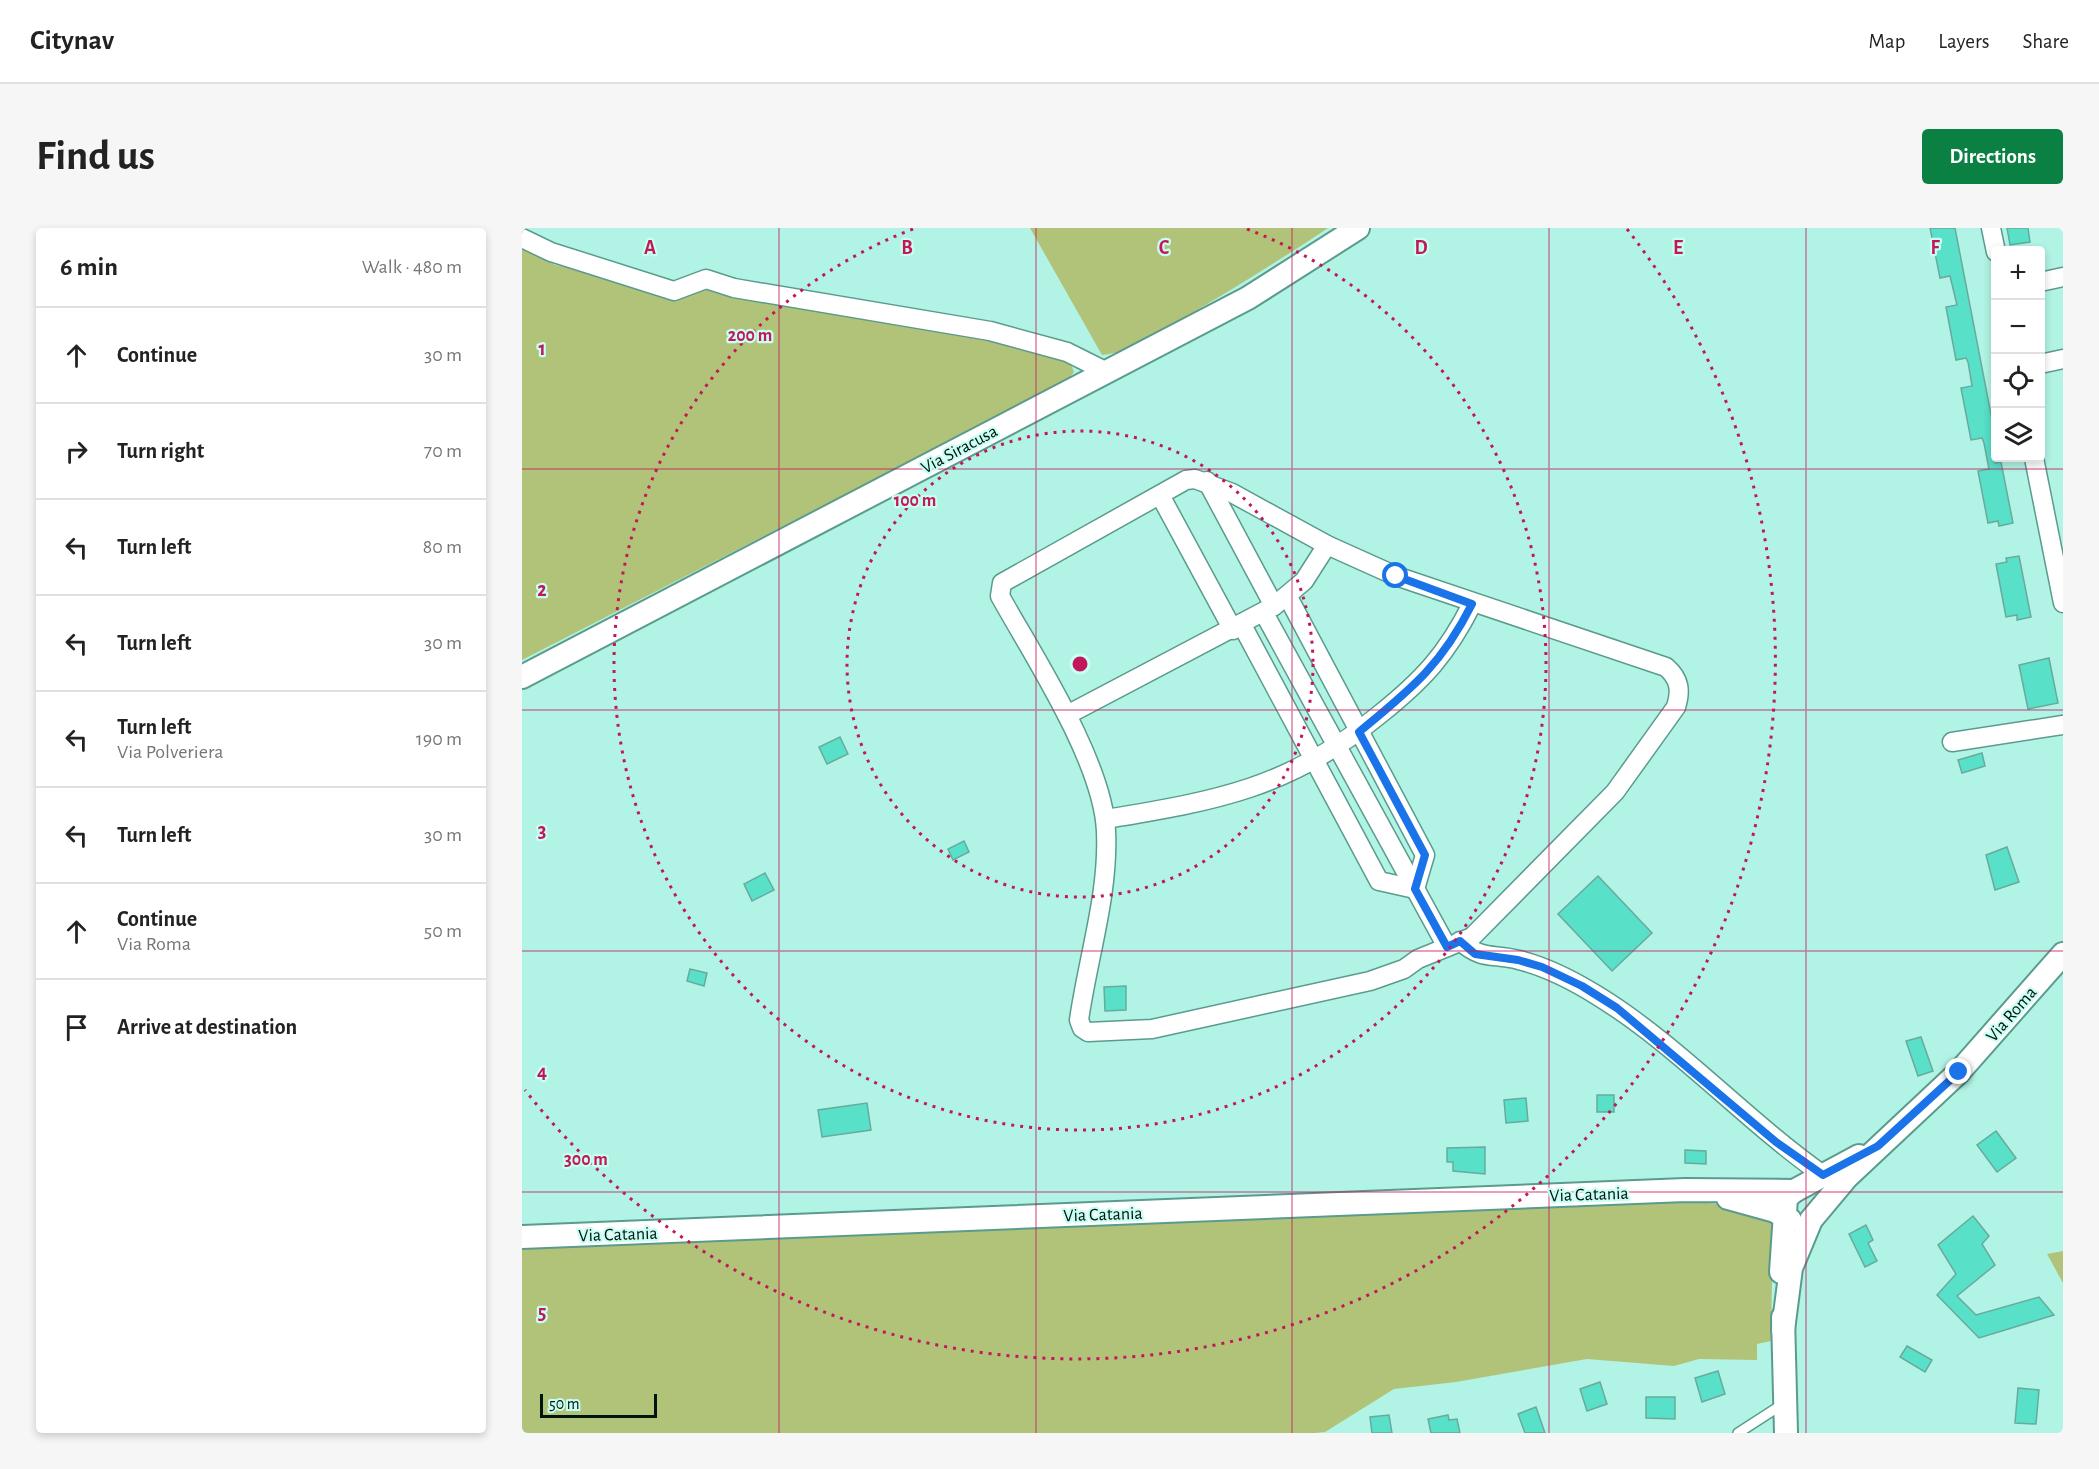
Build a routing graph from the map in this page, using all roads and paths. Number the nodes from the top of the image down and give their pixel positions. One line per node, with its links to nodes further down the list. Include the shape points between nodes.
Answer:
1 (1358, 228): 9 (street, Via Siracusa, via 1248,298)
2 (1991, 228): 4 (street)
3 (522, 238): 9 (street, via 551,252 674,291 706,279 734,288 990,331 1067,352)
4 (1994, 246)
5 (2063, 277): 6 (street)
6 (2045, 281)
7 (2063, 359): 8 (street)
8 (2045, 363)
9 (1107, 372): 18 (street, Via Siracusa)
10 (2035, 462): 14 (street)
11 (1207, 481): 12 (street, via 1186,480); 13 (street); 16 (street)
12 (1160, 495): 17 (street); 19 (street, via 1002,583 1000,596)
13 (1327, 545): 15 (street); 16 (street, via 1304,581)
14 (2063, 603)
15 (1472, 604): 21 (street, via 1458,631 1425,676); 27 (street, via 1666,667 1678,684 1680,695 1676,707 1615,792 1472,937)
16 (1275, 606): 17 (street); 21 (street); 23 (street)
17 (1237, 627): 19 (street); 24 (street)
18 (522, 677)
19 (1067, 715): 25 (street)
20 (2063, 725): 22 (street)
21 (1359, 732): 23 (street); 26 (street, via 1425,855)
22 (1952, 742)
23 (1339, 747): 24 (street); 26 (street)
24 (1315, 761): 25 (street, via 1232,795); 26 (street, via 1379,881)
25 (1106, 819): 27 (street, via 1105,878 1079,1020 1088,1032 1152,1029 1370,981)
26 (1415, 889): 27 (street)
27 (1453, 944): 30 (street, via 1475,954 1542,967 1582,986 1617,1008 1776,1142)
28 (2063, 954): 29 (street, Via Roma, via 1959,1072)
29 (1878, 1146): 30 (street); 31 (street, via 1831,1193)
30 (1823, 1175): 31 (street)
31 (1796, 1209): 32 (street, Via Catania, via 1685,1190); 33 (street, via 1781,1284)
32 (522, 1237)
33 (1785, 1403): 34 (lane); 35 (street)
34 (1738, 1433)
35 (1786, 1433)

